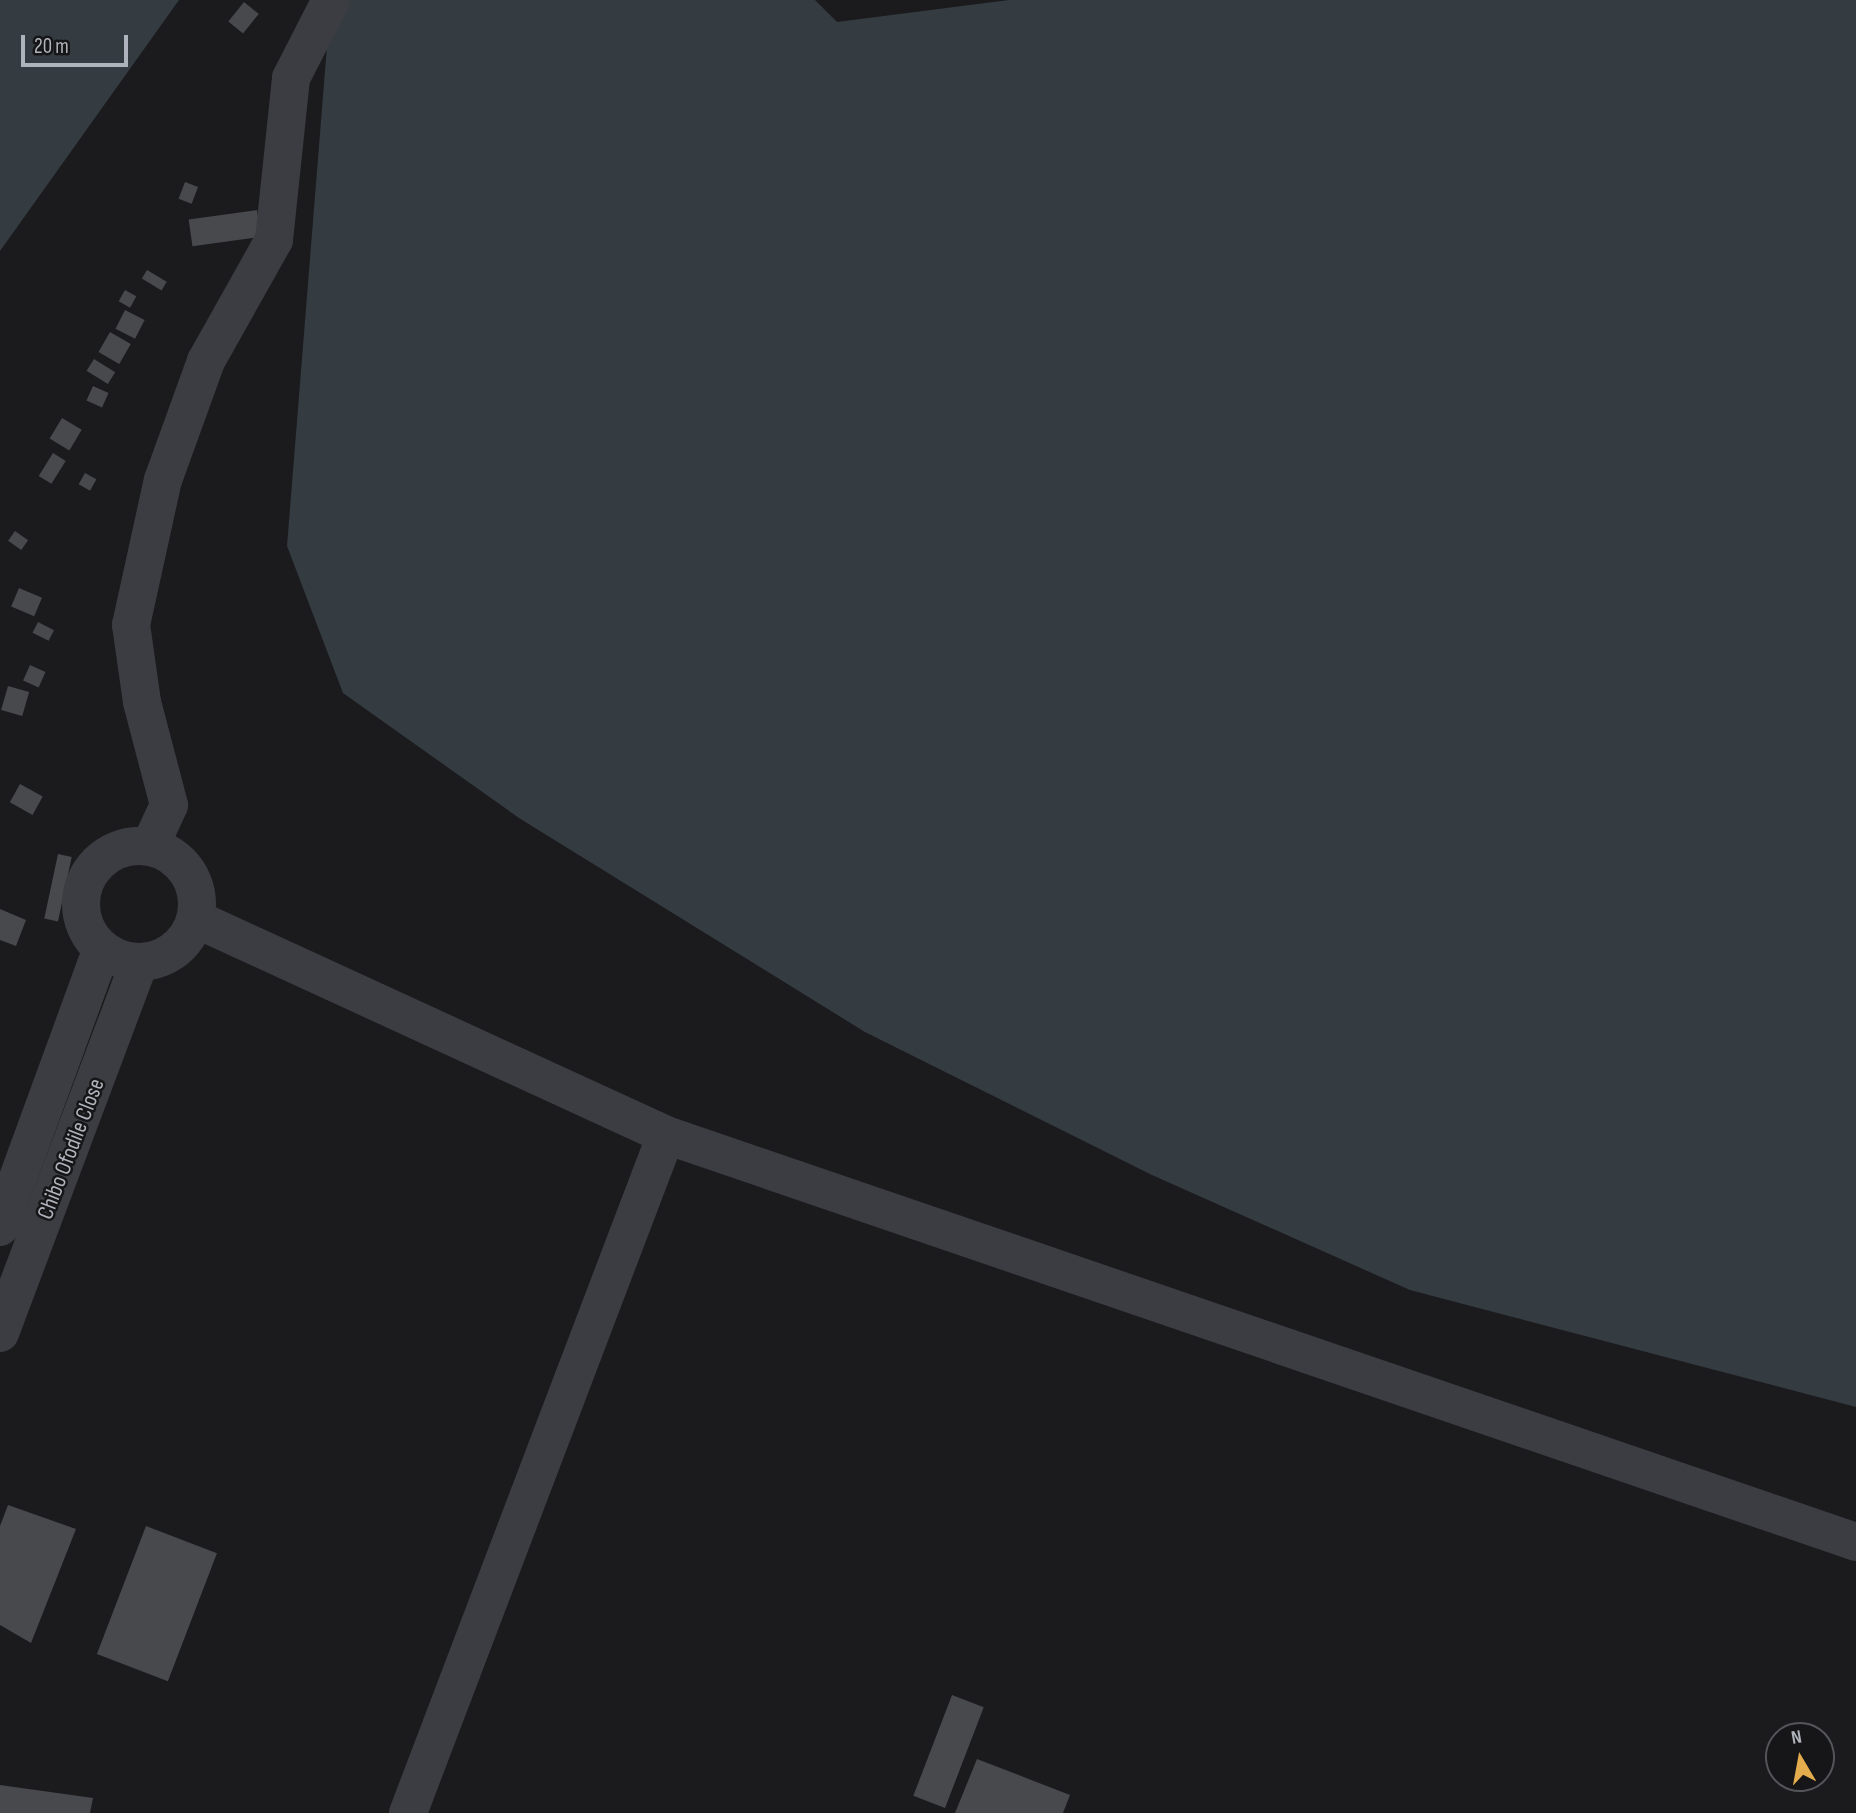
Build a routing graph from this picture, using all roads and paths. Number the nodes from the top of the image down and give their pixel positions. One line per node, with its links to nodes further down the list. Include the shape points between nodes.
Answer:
1 (331, 0): 2 (street, via 291,78 274,240 206,361 163,480 131,625 142,702 169,805)
2 (150, 846): 3 (street, via 184,865 196,890); 4 (street, via 113,851 86,879 82,917)
3 (196, 919): 5 (street, via 175,951); 6 (street)
4 (102, 949): 5 (street); 7 (street, Chibo Ofodile Close)
5 (139, 962): 8 (street, Chibo Ofodile Close)
6 (666, 1135): 9 (street); 10 (street)
7 (0, 1227)
8 (0, 1333)
9 (1856, 1542)
10 (408, 1813)

